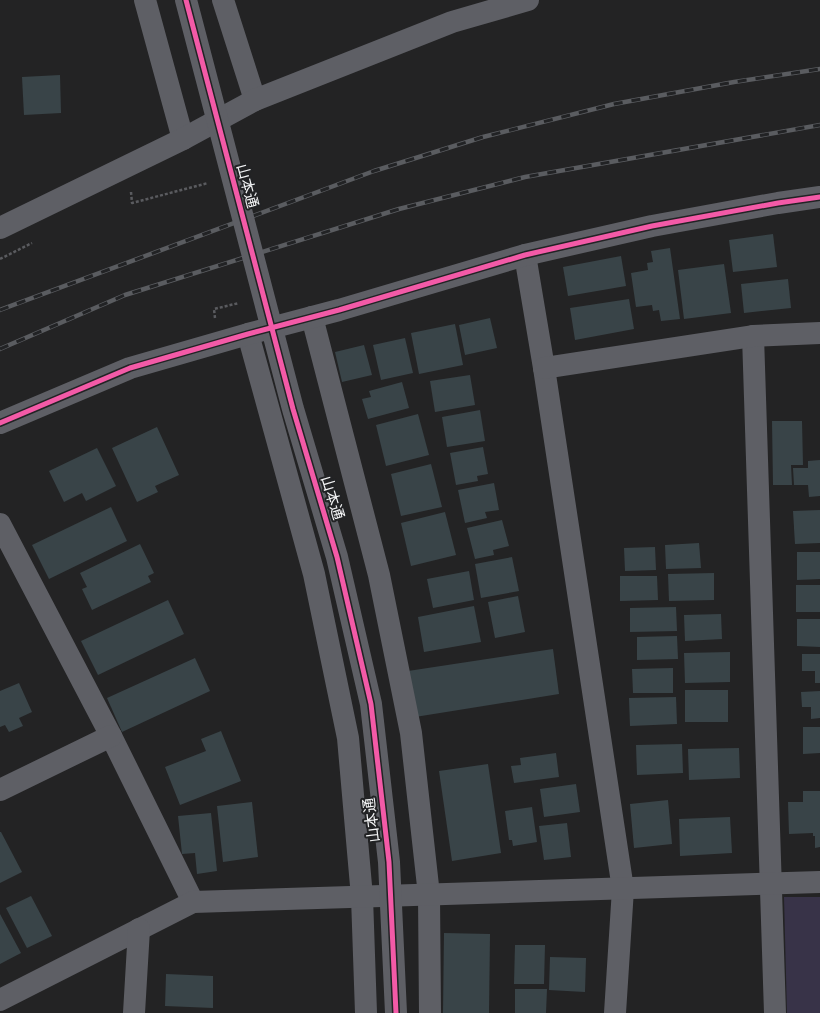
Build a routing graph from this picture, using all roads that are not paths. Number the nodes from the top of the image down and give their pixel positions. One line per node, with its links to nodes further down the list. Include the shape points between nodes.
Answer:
1 (145, 0): 6 (street)
2 (186, 0): 29 (street, 山本通, bridge, via 293,409 337,557 371,704 389,862)
3 (223, 0): 5 (street)
4 (528, 0): 5 (street, via 452,22)
5 (255, 100): 6 (street)
6 (183, 140): 8 (street)
7 (820, 197): 9 (street, via 652,226)
8 (0, 228)
9 (525, 255): 10 (street); 14 (street)
10 (312, 317): 12 (street); 22 (street, via 379,575 412,733)
11 (820, 333): 13 (street)
12 (248, 334): 15 (street, via 130,368); 23 (street, via 314,574 348,738)
13 (753, 336): 14 (street); 20 (street)
14 (544, 368): 21 (street)
15 (0, 423)
16 (0, 524): 17 (street)
17 (111, 736): 18 (street); 24 (street)
18 (0, 790)
19 (820, 882): 20 (street)
20 (771, 884): 21 (street); 32 (street)
21 (623, 889): 22 (street); 31 (street)
22 (429, 895): 23 (street); 30 (street)
23 (362, 897): 24 (street); 28 (street)
24 (192, 902): 25 (street)
25 (139, 929): 26 (street); 27 (street)
26 (0, 1000)
27 (134, 1013)
28 (366, 1013)
29 (396, 1013)
30 (430, 1013)
31 (616, 1013)
32 (776, 1013)

